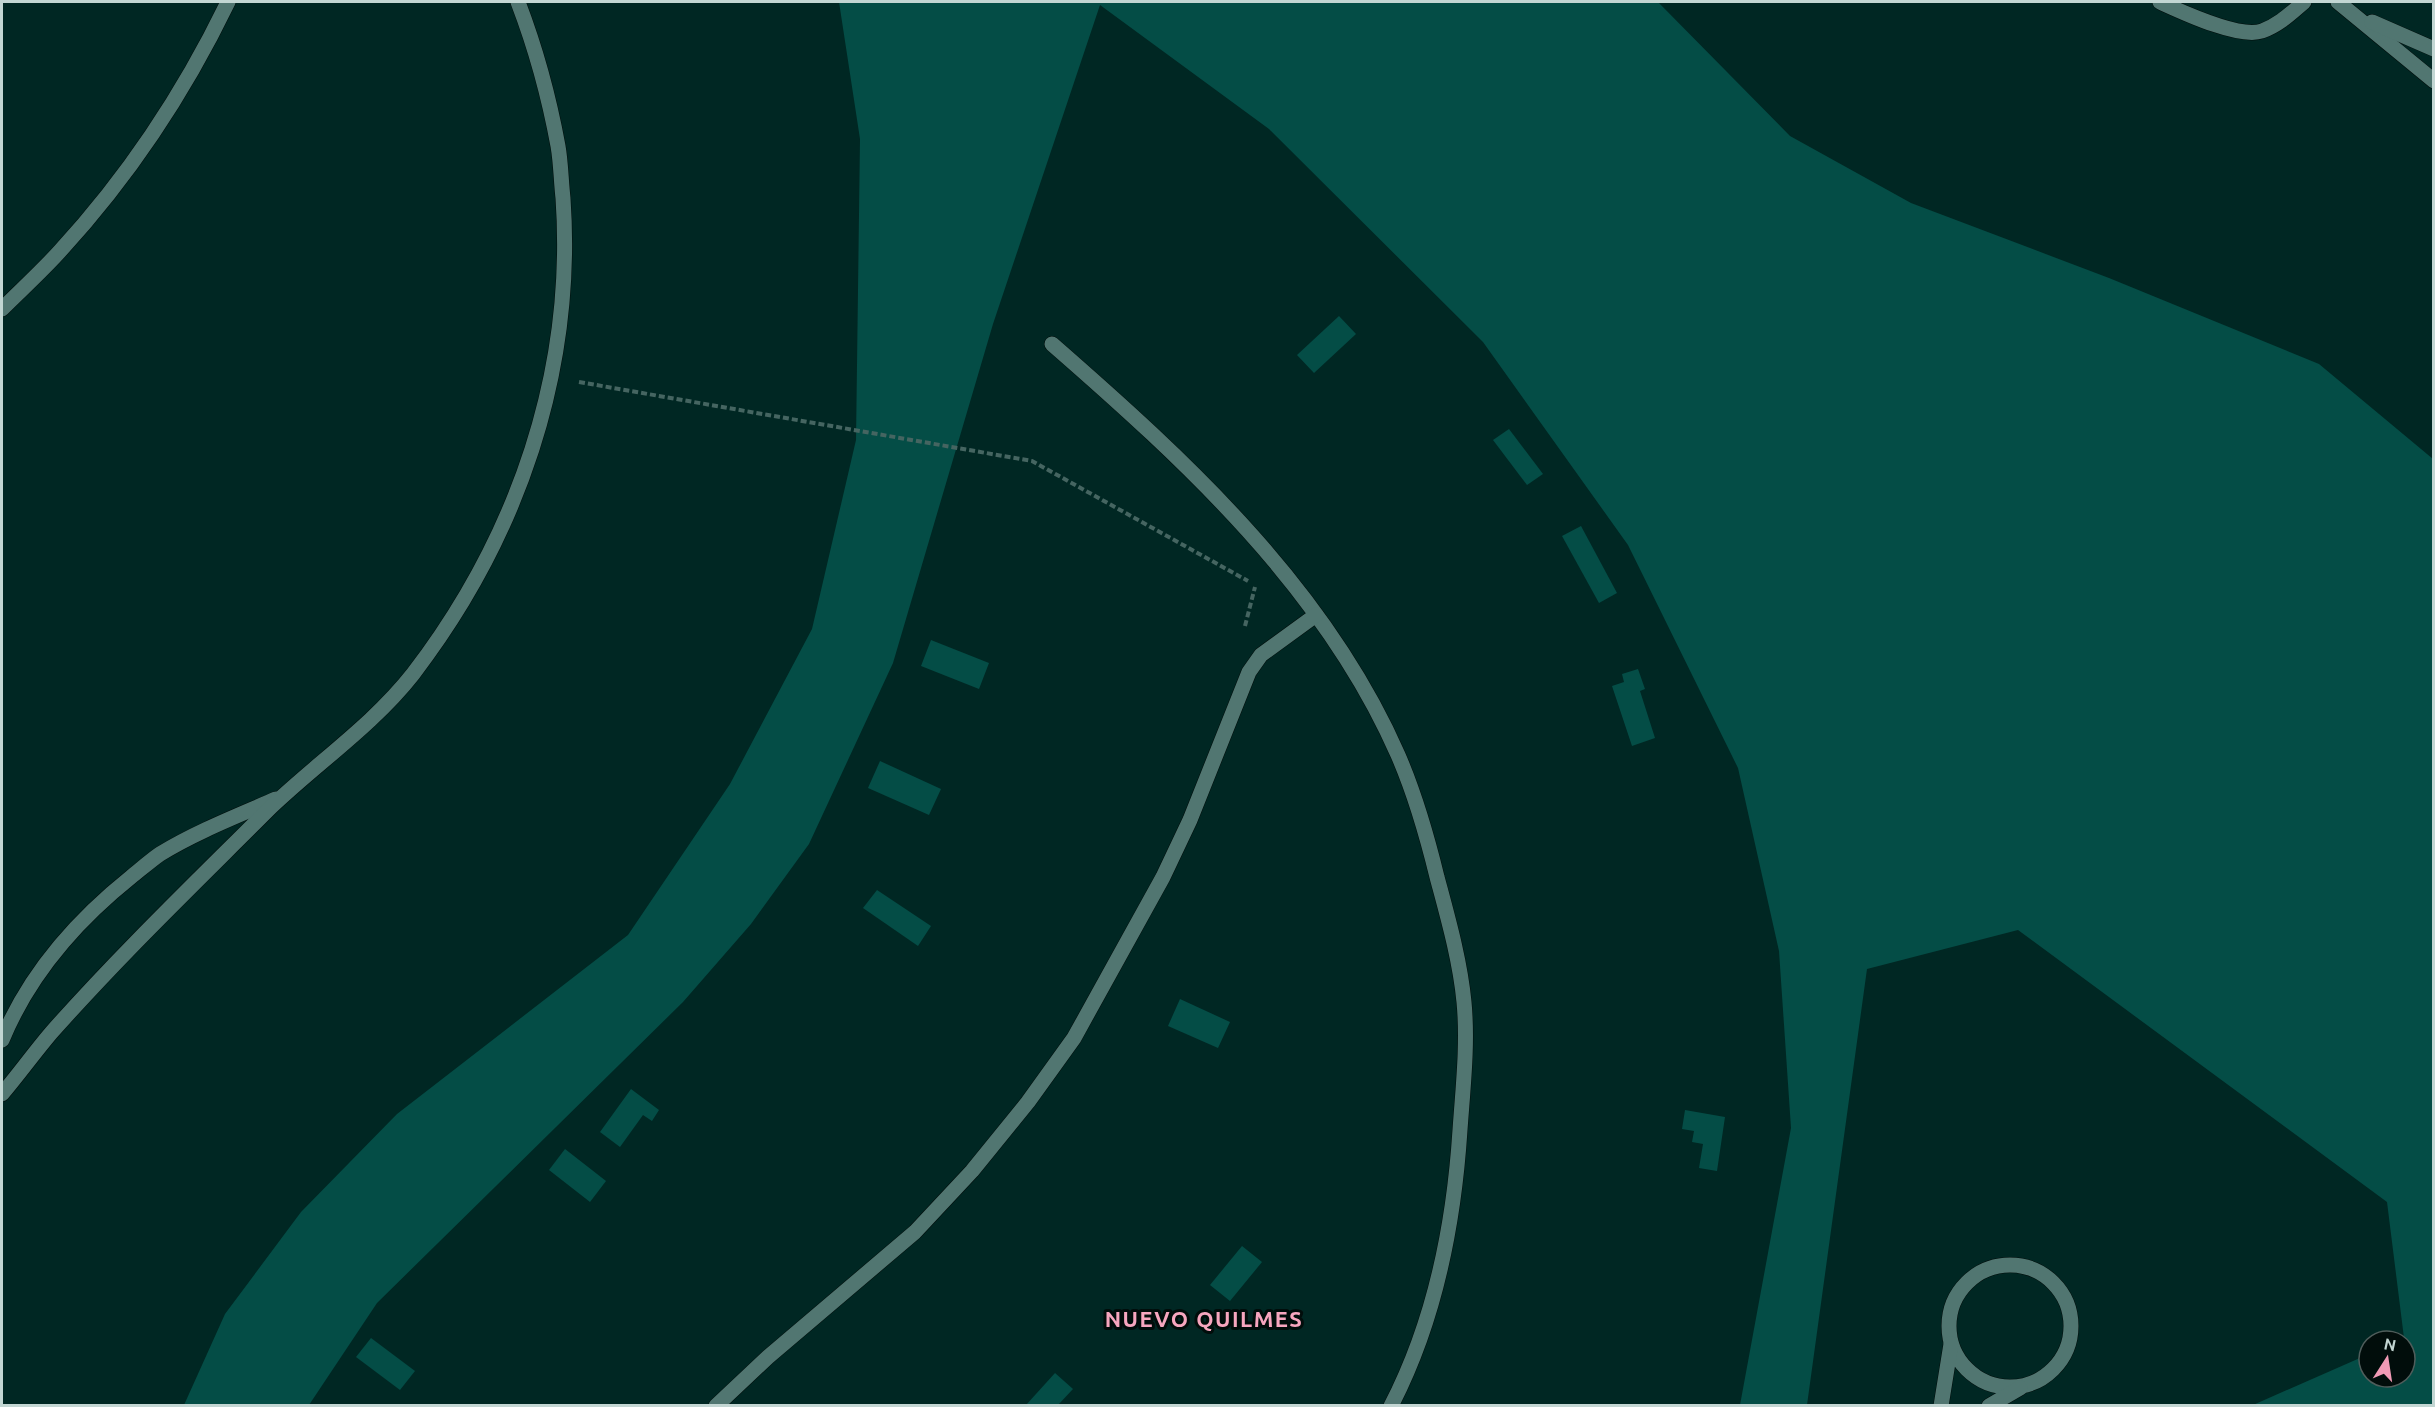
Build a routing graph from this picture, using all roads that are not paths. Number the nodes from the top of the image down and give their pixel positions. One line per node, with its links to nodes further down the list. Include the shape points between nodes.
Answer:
1 (228, 2): 9 (street, via 174,103 126,173 60,251)
2 (518, 2): 12 (street, via 536,50 559,149 565,230 562,313 551,377 529,462 495,546 412,676)
3 (2160, 2): 4 (street, via 2223,28 2260,32 2282,21)
4 (2304, 2)
5 (2338, 2): 6 (street)
6 (2356, 15): 7 (street); 8 (street)
7 (2433, 49)
8 (2433, 81)
9 (2, 309)
10 (1052, 344): 11 (street, via 1195,473 1276,563)
11 (1316, 615): 17 (street, via 1261,655 1249,672 1163,877 1074,1038 1028,1102 972,1171 915,1232); 18 (street, via 1369,697 1399,756 1429,844 1464,1002 1466,1057 1459,1154 1447,1232 1433,1300)
12 (284, 795): 13 (street, via 159,855 101,901 31,982); 14 (street, via 166,911 50,1034)
13 (2, 1040)
14 (2, 1094)
15 (1951, 1344): 16 (street, via 1971,1374 1987,1383); 16 (street, via 1948,1323 1953,1302 1964,1284 1980,1271 2001,1264 2022,1265 2042,1272 2058,1286 2069,1304 2069,1346 2059,1364 2043,1378); 19 (street)
16 (2024, 1386): 20 (street)
17 (721, 1402)
18 (1391, 1406)
19 (1941, 1406)
20 (1989, 1406)

